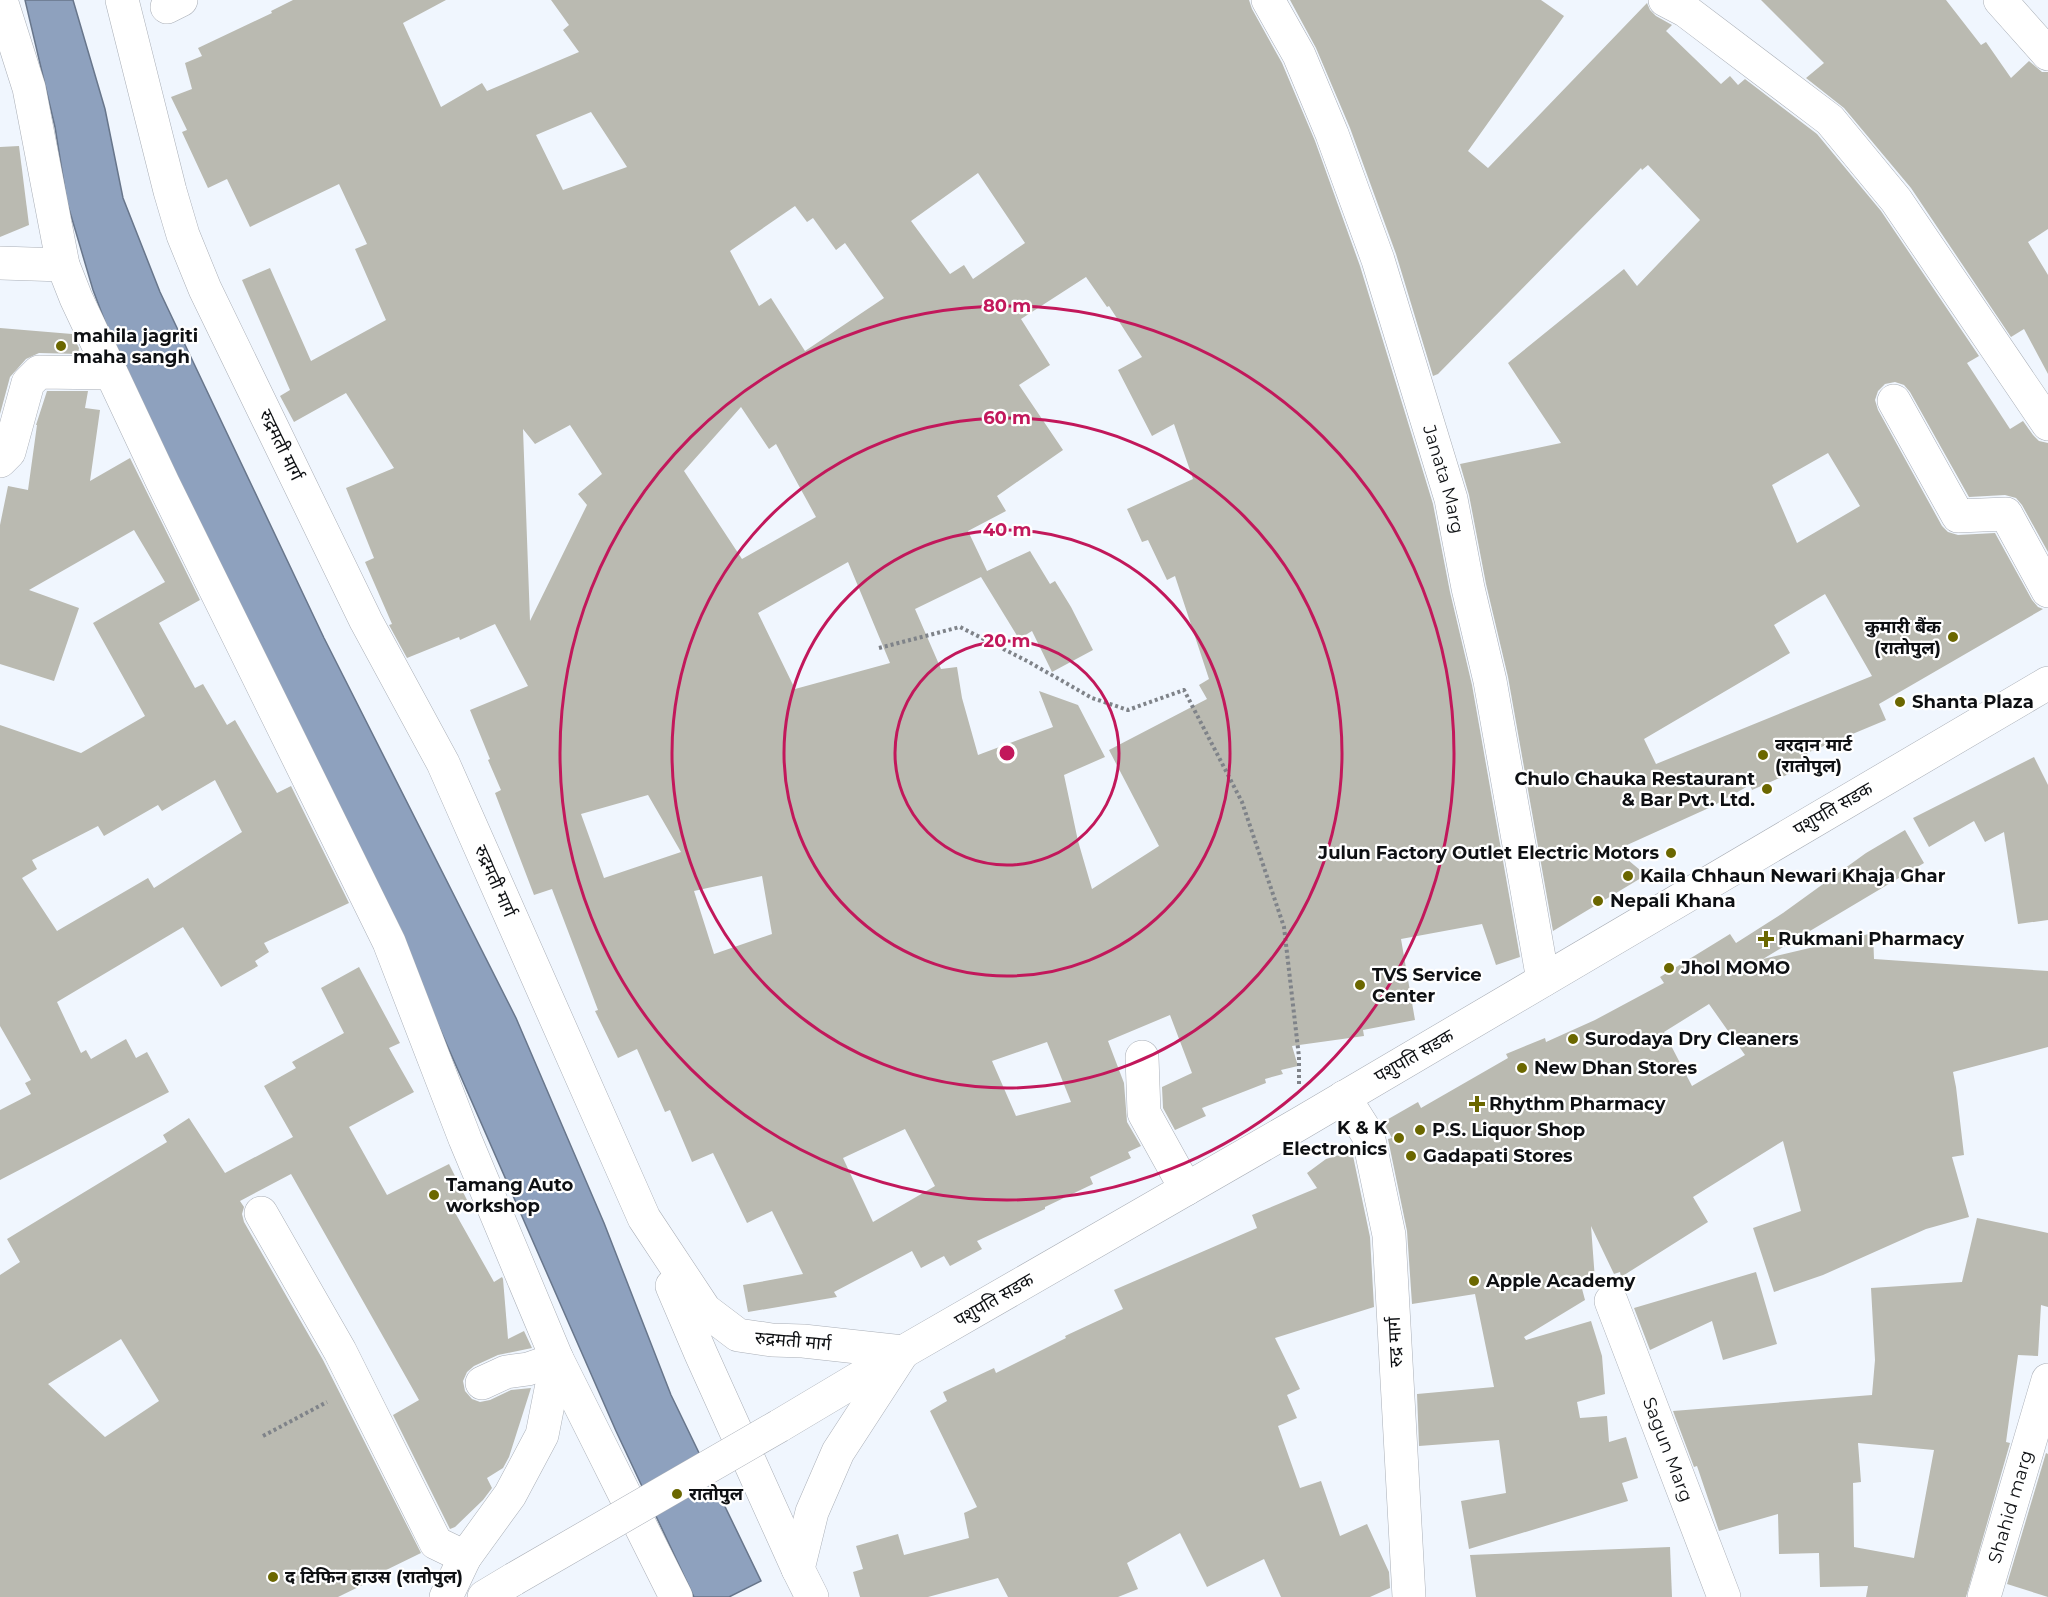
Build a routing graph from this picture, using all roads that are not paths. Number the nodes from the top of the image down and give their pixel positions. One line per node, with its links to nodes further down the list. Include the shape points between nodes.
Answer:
1 (1, 0): 8 (street, via 28,88)
2 (122, 0): 20 (street, रुद्रमती मार्ग, via 183,235 205,289 366,621 443,763)
3 (1268, 0): 15 (street, Janata Marg, via 1299,55 1378,260 1451,499 1490,681)
4 (1665, 0): 11 (street, via 1686,11 1830,120 1896,200)
5 (2000, 0): 6 (street)
6 (2048, 54)
7 (0, 263): 8 (street)
8 (63, 265): 9 (street)
9 (111, 374): 12 (street, via 39,372 28,383 9,452); 23 (street, via 388,942)
10 (1894, 401): 13 (street, via 1958,516 2006,514)
11 (2048, 424)
12 (0, 461)
13 (2048, 591)
14 (2048, 683): 15 (street, पशुपति सडक)
15 (1543, 980): 17 (street, पशुपति सडक)
16 (1142, 1057): 18 (street, via 1144,1113)
17 (1344, 1097): 18 (street, पशुपति सडक); 32 (street, रुद्र मार्ग, via 1368,1135 1389,1235)
18 (1186, 1190): 22 (street, पशुपति सडक)
19 (261, 1213): 26 (street, via 340,1351 436,1542)
20 (644, 1218): 22 (street, रुद्रमती मार्ग, via 705,1310 738,1335); 27 (street)
21 (1611, 1301): 33 (street, Sagun Marg)
22 (903, 1352): 27 (street, via 838,1452 812,1512); 30 (street, पशुपति सडक, bridge)
23 (557, 1359): 25 (street, via 506,1372); 26 (street, via 542,1435 510,1494); 31 (street)
24 (2048, 1380): 28 (street, Shahid marg)
25 (482, 1383)
26 (465, 1557): 29 (street)
27 (805, 1583)
28 (1992, 1595)
29 (446, 1597)
30 (484, 1597)
31 (676, 1597)
32 (1408, 1597)
33 (1724, 1597)

